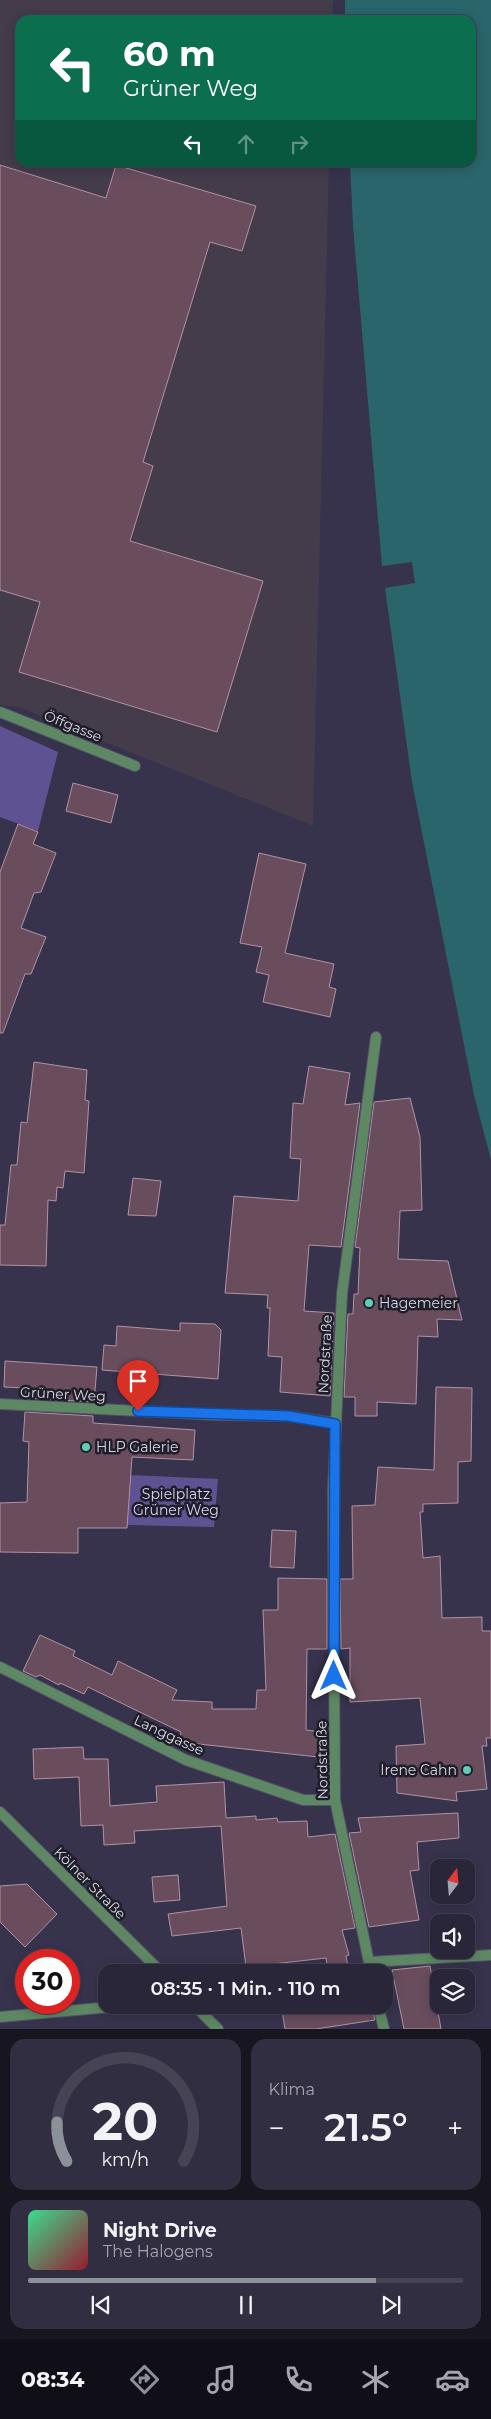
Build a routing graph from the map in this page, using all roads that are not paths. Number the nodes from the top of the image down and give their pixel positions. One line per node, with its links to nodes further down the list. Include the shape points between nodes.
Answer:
1 (0, 712): 2 (street, Öffgasse)
2 (135, 766)
3 (376, 1037): 5 (street, Nordstraße, via 342,1294)
4 (0, 1404): 5 (street, Grüner Weg, via 288,1416)
5 (335, 1424): 7 (street, Nordstraße)
6 (0, 1667): 7 (street, Langgasse, via 186,1760 303,1800)
7 (335, 1800): 11 (street, Nordstraße)
8 (0, 1812): 10 (street, Kölner Straße)
9 (491, 1956): 12 (street)
10 (153, 1964)
11 (369, 1964)
12 (393, 1965)
13 (98, 2008): 16 (street)
14 (203, 2014): 17 (street)
15 (380, 2014): 18 (street)
16 (0, 2017)
17 (218, 2029)
18 (384, 2029)

